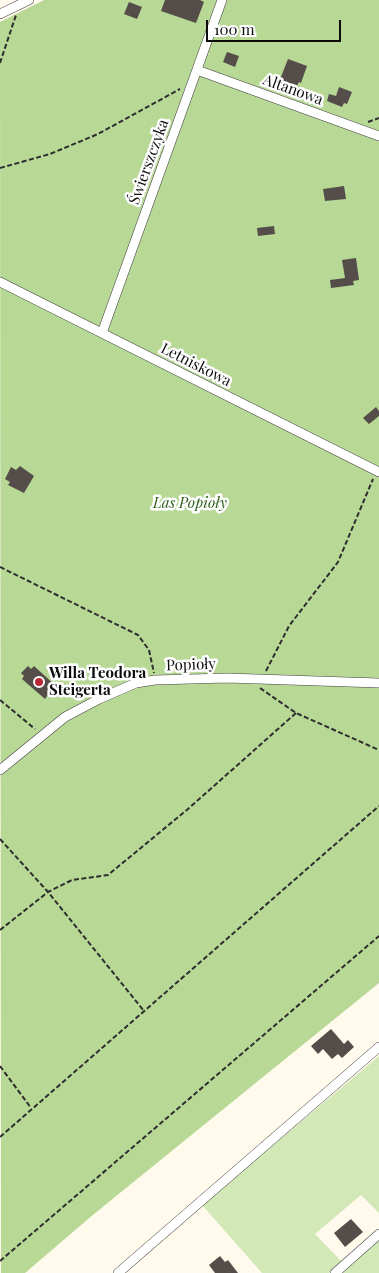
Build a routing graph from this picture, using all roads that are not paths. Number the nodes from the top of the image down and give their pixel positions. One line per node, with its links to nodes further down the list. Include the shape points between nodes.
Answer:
1 (29, 0): 3 (street)
2 (222, 0): 4 (street, Świerszczyka)
3 (0, 14)
4 (197, 70): 5 (street, Altanowa); 7 (street, Świerszczyka)
5 (379, 136)
6 (0, 282): 7 (street, Letniskowa)
7 (102, 333): 8 (street, Letniskowa)
8 (378, 471)
9 (379, 683): 10 (street, Popioły, via 247,679 155,680 136,684 65,718)
10 (0, 770)
11 (379, 1047): 13 (street)
12 (379, 1234): 14 (street)
13 (118, 1273)
14 (334, 1273)

